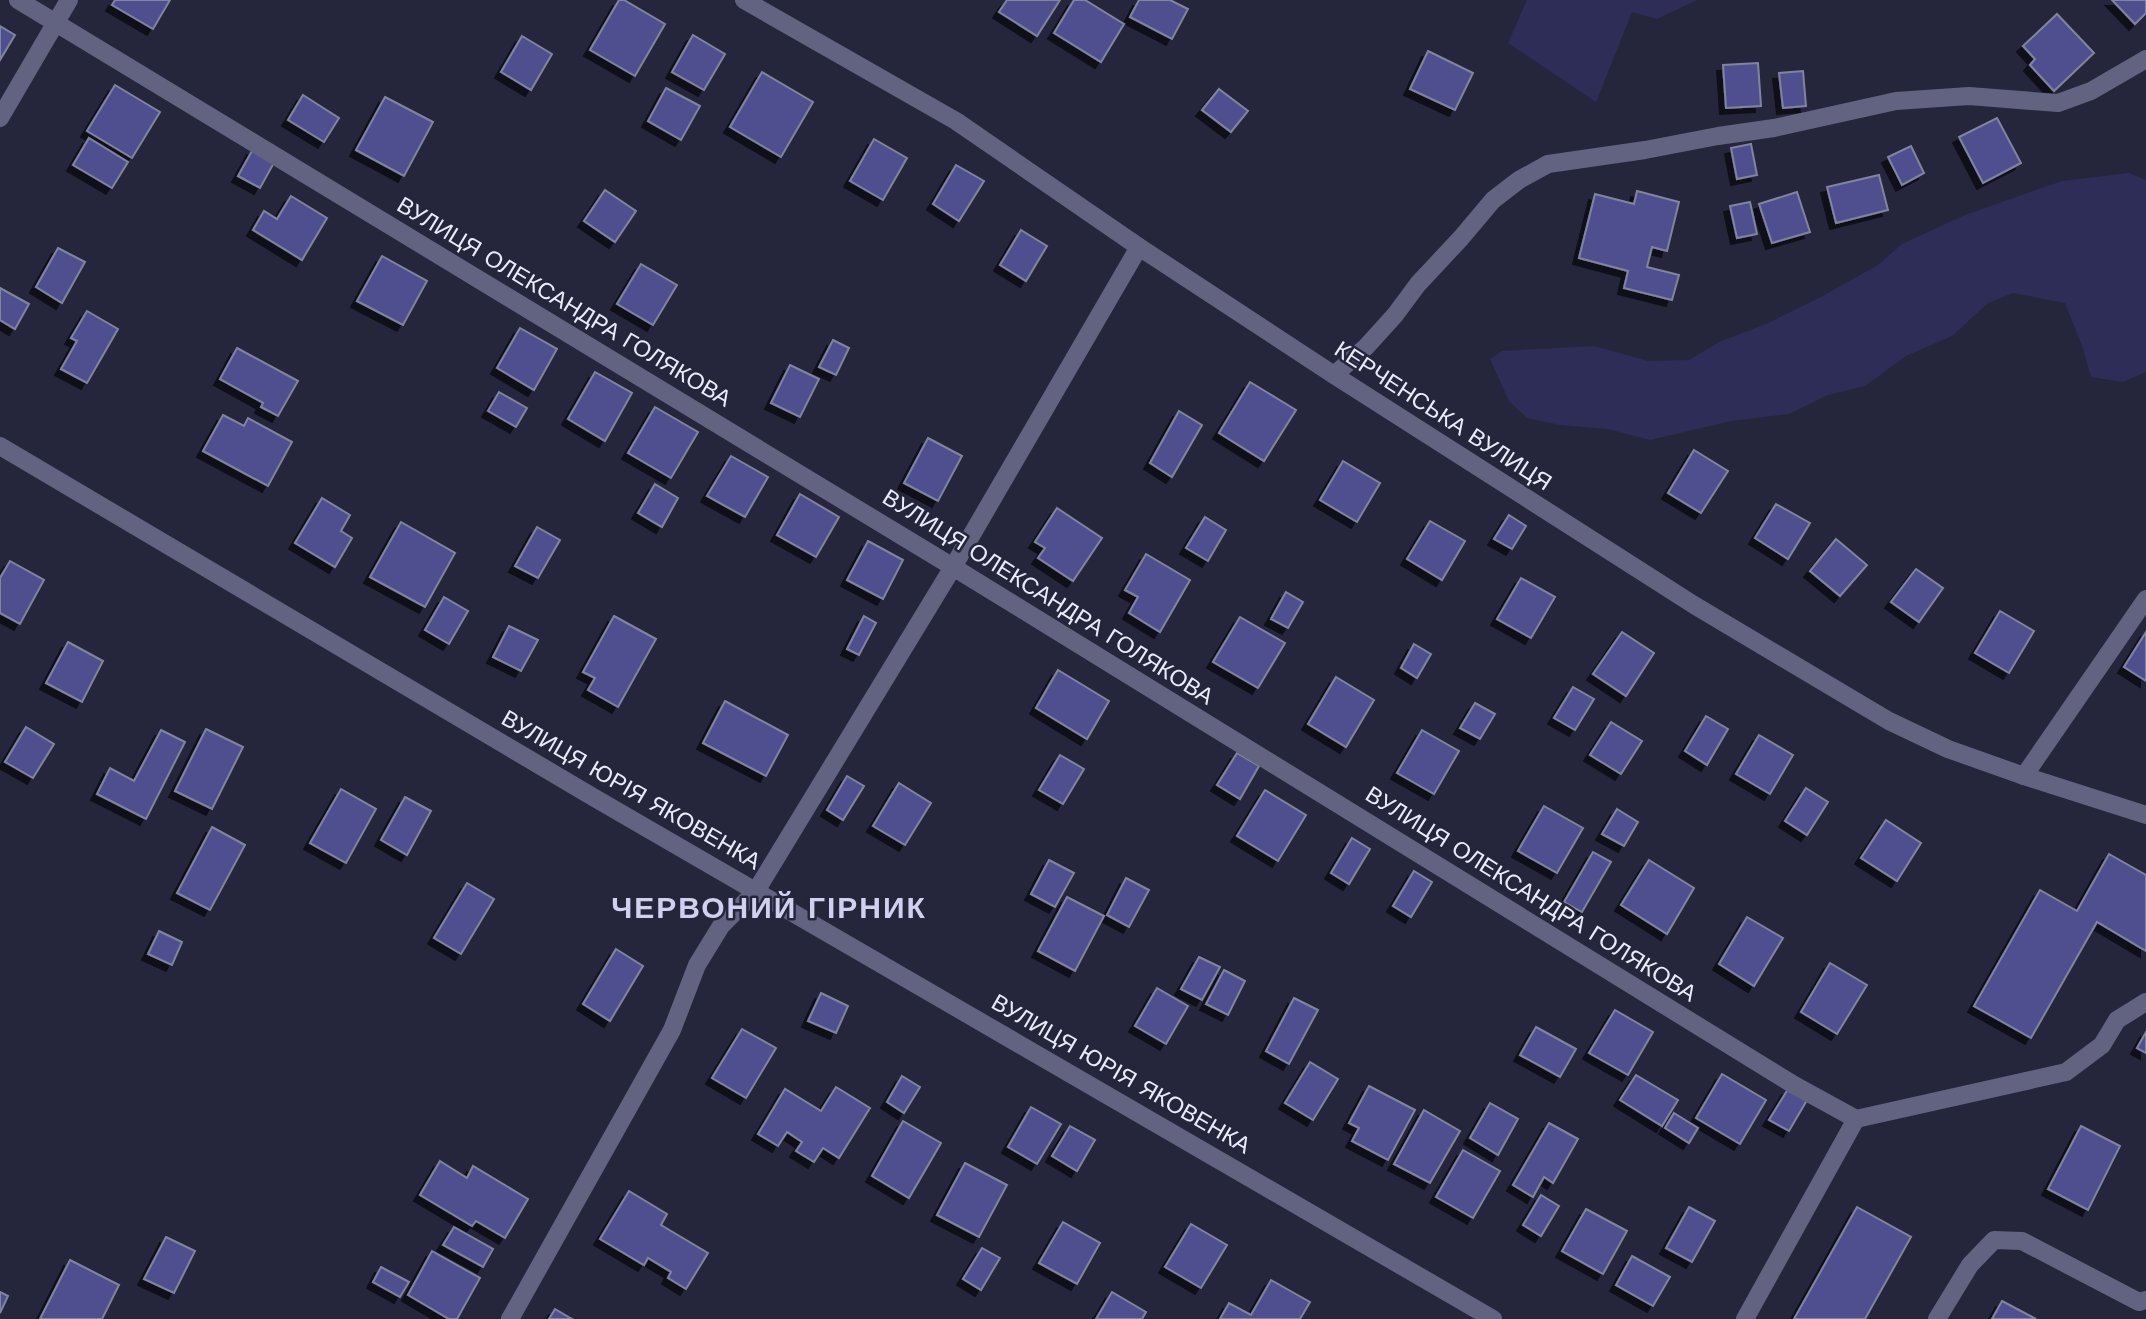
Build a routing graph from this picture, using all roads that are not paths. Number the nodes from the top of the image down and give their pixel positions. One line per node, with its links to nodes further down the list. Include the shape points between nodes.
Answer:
1 (18, 0): 4 (street, ВУЛИЦЯ ОЛЕКСАНДРА ГОЛЯКОВА)
2 (69, 0): 4 (street)
3 (744, 0): 7 (street, КЕРЧЕНСЬКА ВУЛИЦЯ, via 956,121)
4 (55, 22): 6 (street); 10 (street, ВУЛИЦЯ ОЛЕКСАНДРА ГОЛЯКОВА)
5 (2146, 59): 8 (street, via 2091,91 2059,103 1969,96 1896,101 1774,128 1548,164 1493,200 1366,347)
6 (0, 118)
7 (1139, 247): 8 (street, КЕРЧЕНСЬКА ВУЛИЦЯ); 10 (street)
8 (1334, 375): 12 (street, КЕРЧЕНСЬКА ВУЛИЦЯ, via 1694,605 1889,721 1948,749)
9 (0, 446): 14 (street, ВУЛИЦЯ ЮРІЯ ЯКОВЕНКА)
10 (953, 567): 14 (street); 16 (street, ВУЛИЦЯ ОЛЕКСАНДРА ГОЛЯКОВА)
11 (2146, 598): 12 (street)
12 (2024, 776): 13 (street, КЕРЧЕНСЬКА ВУЛИЦЯ)
13 (2146, 815)
14 (756, 891): 18 (street, via 721,926 697,965 672,1030); 19 (street, ВУЛИЦЯ ЮРІЯ ЯКОВЕНКА)
15 (2146, 1002): 16 (street, via 2117,1020 2102,1045 2066,1072)
16 (1856, 1119): 20 (street)
17 (2146, 1300): 21 (street, via 2139,1302 2022,1241 1994,1240 1970,1265)
18 (510, 1319)
19 (1493, 1319)
20 (1745, 1319)
21 (1937, 1319)

